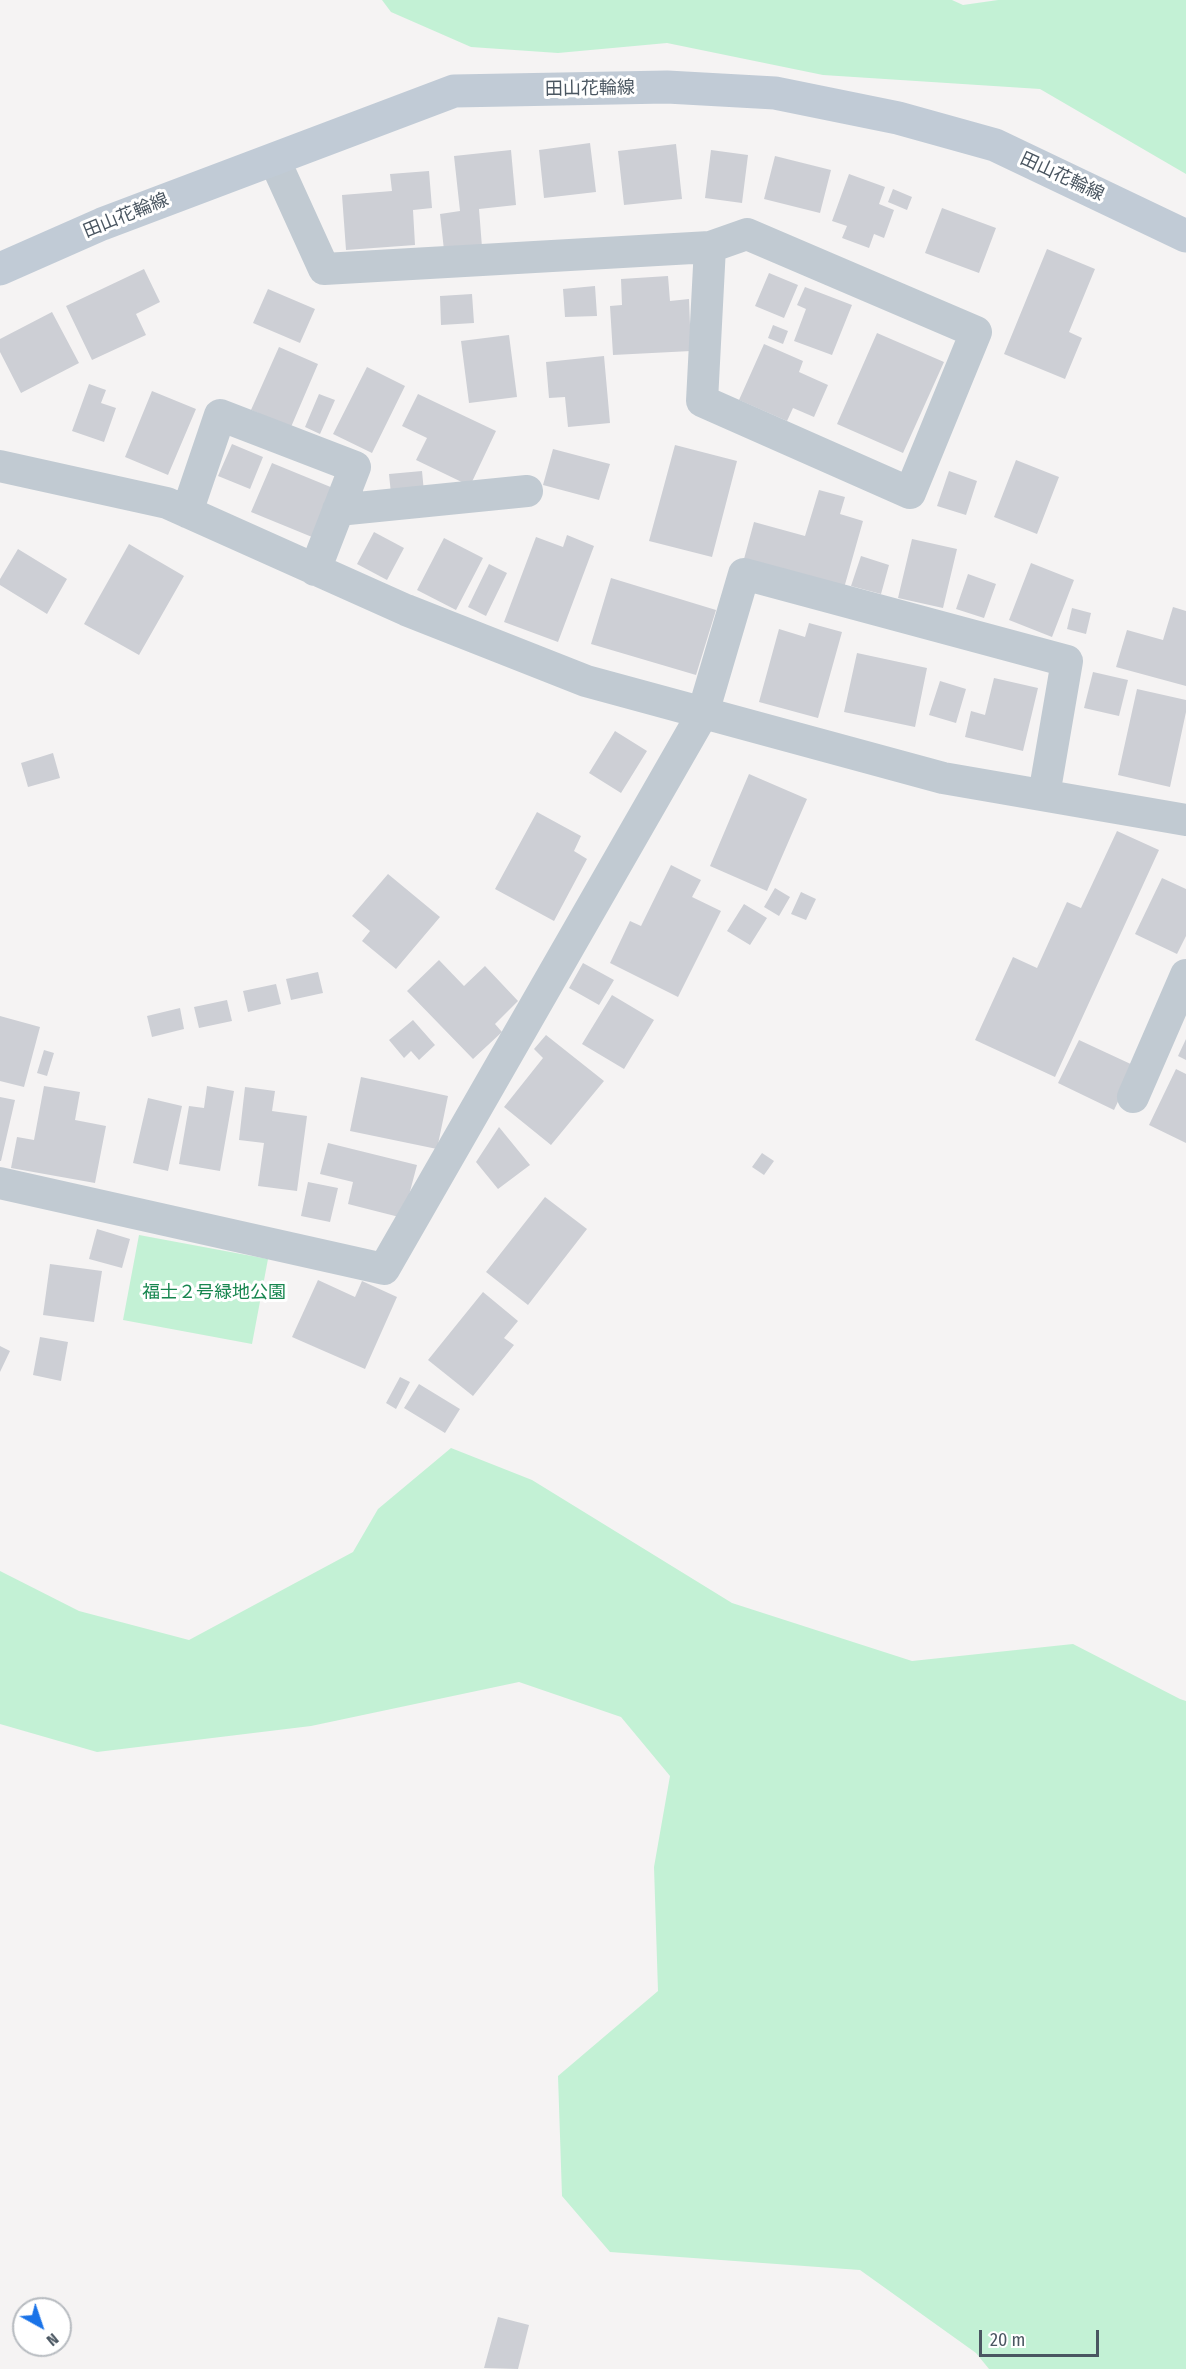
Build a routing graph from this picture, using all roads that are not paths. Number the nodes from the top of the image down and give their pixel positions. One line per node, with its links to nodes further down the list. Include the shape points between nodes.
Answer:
1 (274, 159): 2 (main road, 田山花輪線, via 454,91 667,87 775,93 898,118 995,145); 3 (street, via 324,268); 4 (main road, 田山花輪線, via 102,224)
2 (1186, 236)
3 (710, 246): 3 (street, via 702,401 910,493 976,332 747,234)
4 (0, 269)
5 (0, 466): 8 (street, via 167,503)
6 (527, 491): 7 (street)
7 (338, 510): 8 (street, via 355,467 220,415); 9 (street)
8 (187, 512): 9 (street)
9 (315, 570): 10 (street, via 586,681)
10 (703, 713): 11 (street, via 943,778); 11 (street, via 744,574 1067,662); 15 (street, via 384,1269)
11 (1044, 795): 12 (street)
12 (1186, 820)
13 (1186, 975): 14 (street)
14 (1133, 1097)
15 (0, 1183)

